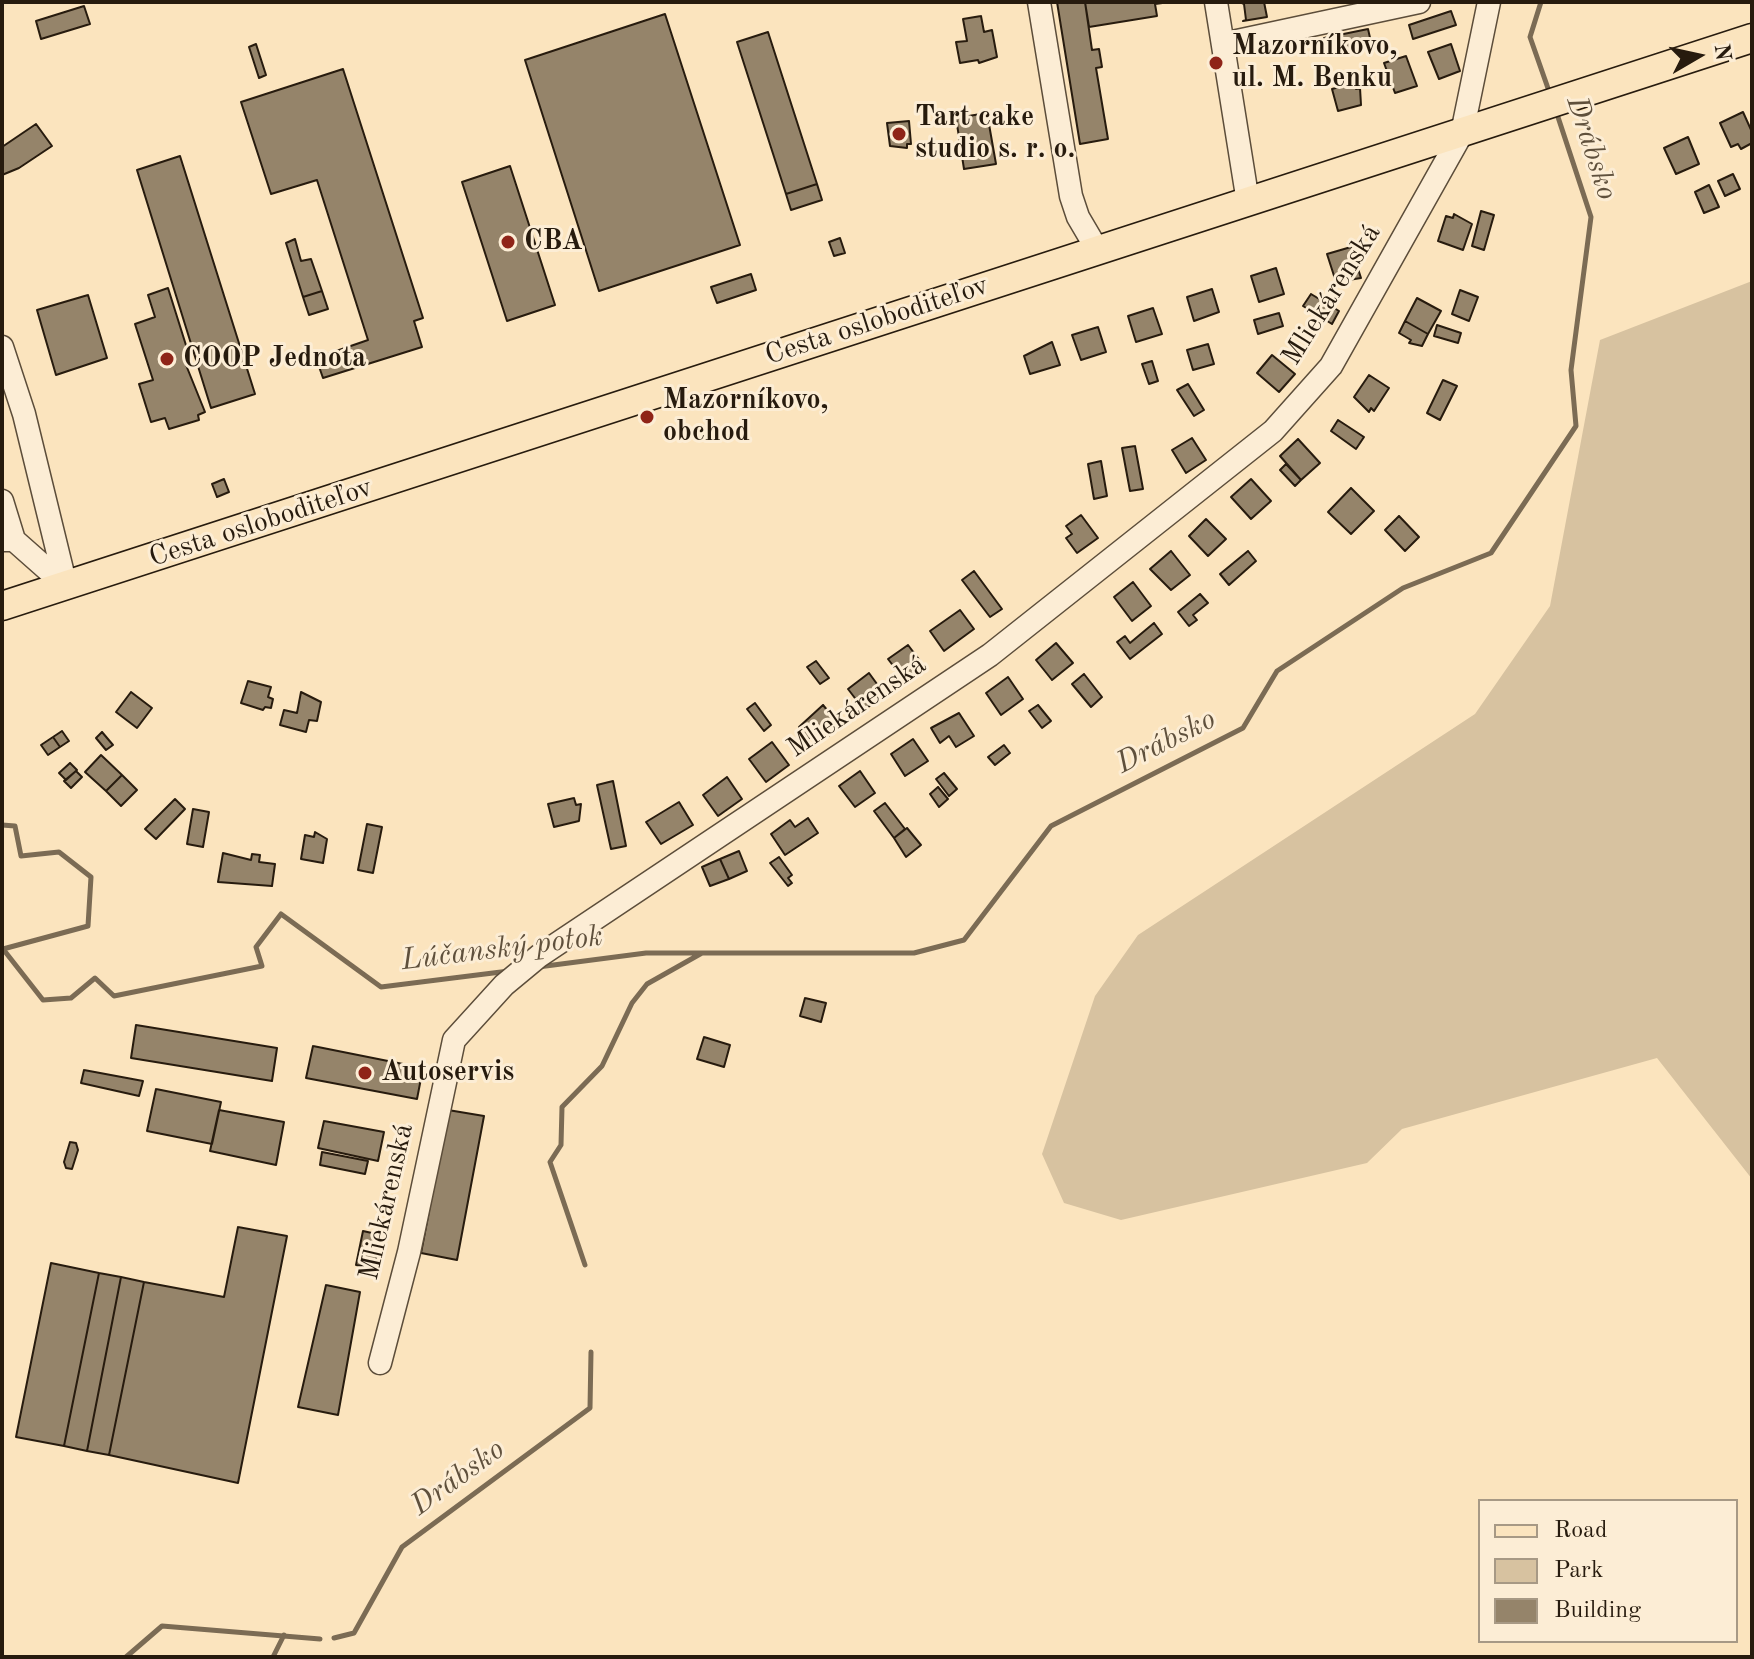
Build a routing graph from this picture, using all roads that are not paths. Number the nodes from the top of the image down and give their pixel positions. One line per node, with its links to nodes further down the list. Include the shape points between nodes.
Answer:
1 (1039, 2): 9 (street, via 1071,196)
2 (1216, 2): 6 (street)
3 (1419, 2): 6 (street)
4 (1489, 2): 7 (street, Mliekárenská)
5 (1752, 38): 7 (main road, Cesta osloboditeľov)
6 (1223, 44): 8 (street)
7 (1462, 133): 8 (main road, Cesta osloboditeľov); 15 (street, Mliekárenská, via 1331,366 1273,431 990,655 539,956 454,1040)
8 (1248, 202): 9 (main road, Cesta osloboditeľov)
9 (1098, 251): 13 (main road, Cesta osloboditeľov)
10 (2, 347): 13 (street)
11 (2, 501): 12 (street)
12 (8, 540): 13 (street)
13 (66, 586): 14 (main road, Cesta osloboditeľov)
14 (2, 606)
15 (380, 1363)

